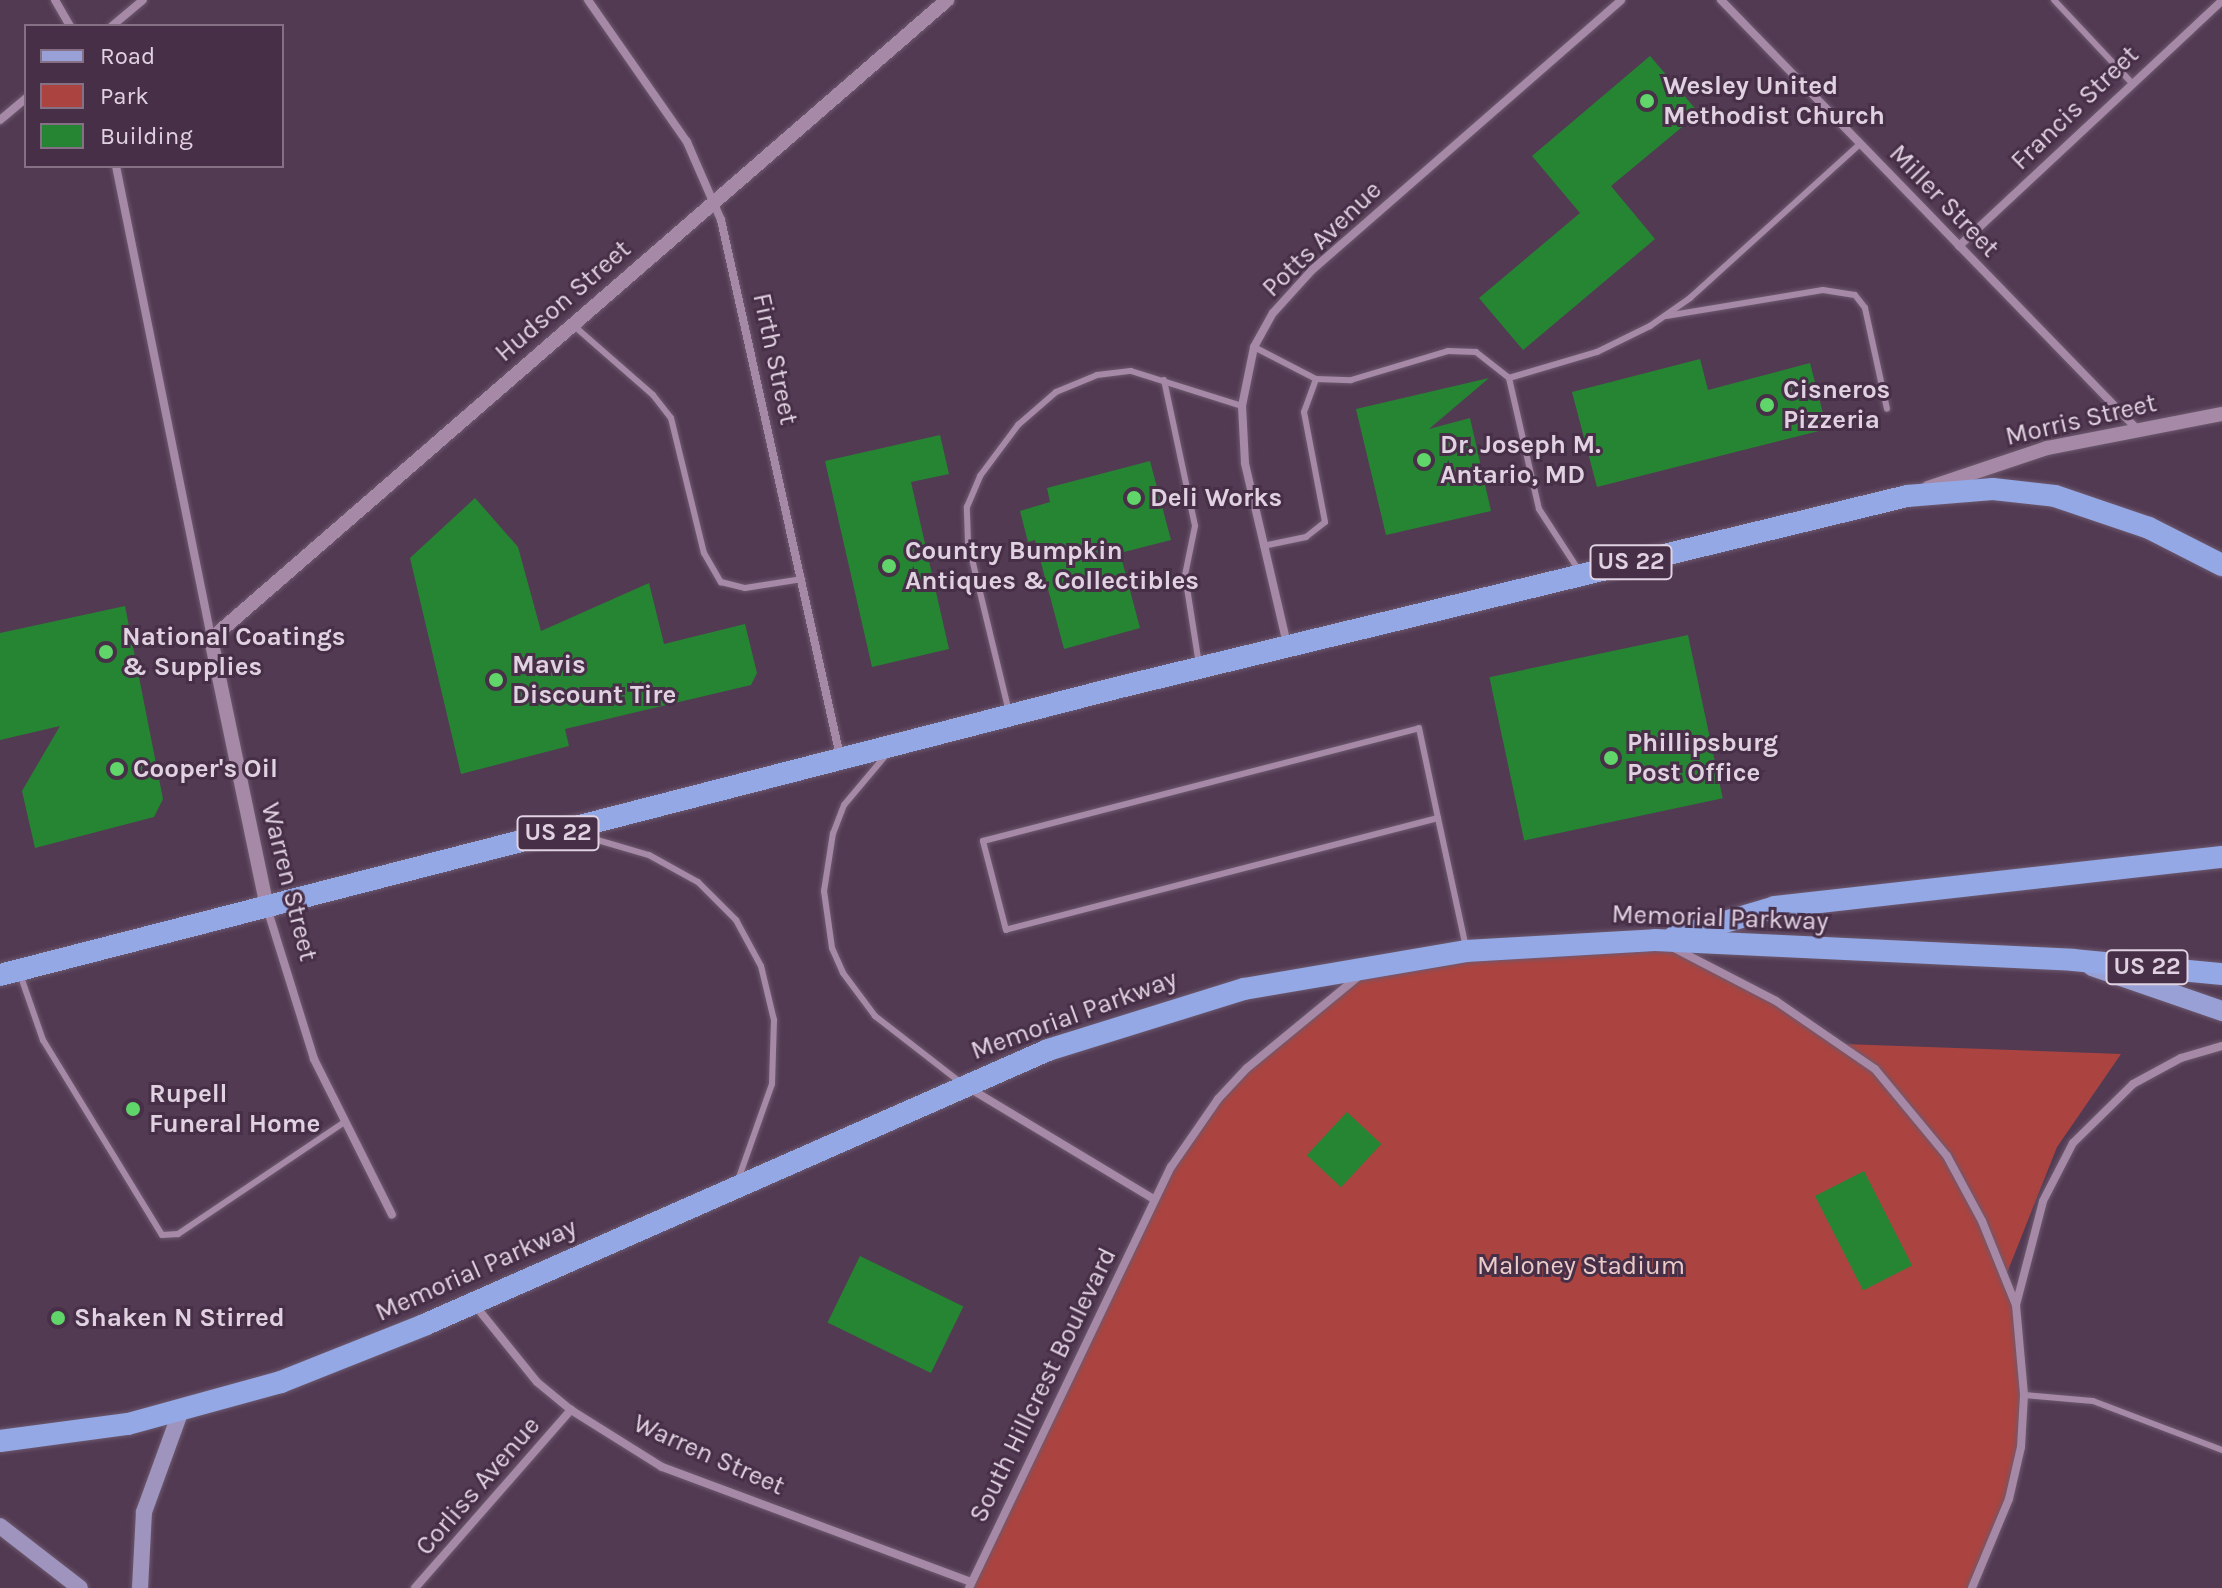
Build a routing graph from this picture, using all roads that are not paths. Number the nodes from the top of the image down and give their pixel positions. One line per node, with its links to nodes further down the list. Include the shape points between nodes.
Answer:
1 (55, 0): 9 (street)
2 (143, 0): 10 (street)
3 (588, 0): 16 (street, Firth Street, via 687,142)
4 (947, 0): 16 (street, Hudson Street)
5 (1621, 0): 20 (street, Potts Avenue, via 1312,270 1273,313)
6 (1721, 0): 14 (street, Miller Street)
7 (2054, 0): 11 (lane)
8 (2222, 1): 11 (street, Francis Street)
9 (69, 24)
10 (114, 24)
11 (2131, 82): 17 (street, Francis Street)
12 (24, 100): 13 (street)
13 (0, 120)
14 (1860, 144): 17 (street, Miller Street); 18 (lane)
15 (116, 168): 33 (street, Warren Street)
16 (714, 202): 19 (street, Hudson Street); 32 (street, Firth Street, via 741,292)
17 (1959, 246): 27 (street, Miller Street)
18 (1662, 317): 21 (lane, via 1597,352); 25 (lane, via 1823,290 1855,295 1865,308)
19 (573, 325): 32 (lane, via 653,395 671,418 704,553 721,582 745,588); 33 (street, Hudson Street)
20 (1254, 347): 22 (lane); 24 (street, Potts Avenue)
21 (1509, 378): 22 (lane, via 1476,352 1448,351 1351,380); 31 (lane, via 1539,509)
22 (1316, 379): 29 (lane, via 1304,412 1325,522 1306,537)
23 (1164, 380): 24 (lane); 35 (lane, via 1195,526 1185,575); 36 (lane, via 1131,371 1097,375 1056,392 1018,425 980,476 967,507 968,542)
24 (1242, 406): 29 (street, Potts Avenue, via 1245,463)
25 (1887, 409)
26 (2222, 414): 27 (street, Morris Street)
27 (2138, 430): 28 (street, Morris Street, via 2025,454)
28 (1907, 496): 30 (highway, US 22, via 1993,489 2055,496 2149,528); 31 (highway, US 22)
29 (1263, 546): 34 (street, Potts Avenue)
30 (2222, 565)
31 (1581, 574): 34 (highway, US 22)
32 (802, 579): 38 (street, Firth Street)
33 (211, 639): 42 (street, Warren Street)
34 (1288, 645): 35 (highway, US 22)
35 (1200, 668): 36 (highway, US 22)
36 (1009, 716): 37 (highway, US 22)
37 (897, 744): 38 (highway, US 22); 51 (lane, via 844,805 826,860 826,922 832,948 858,996 900,1039)
38 (841, 759): 40 (highway, US 22)
39 (1438, 818): 39 (lane, via 1006,930 983,841 1419,728); 44 (lane)
40 (566, 831): 42 (highway, US 22); 53 (lane, via 621,844 679,870 718,899 750,941 768,991 775,1051 765,1115)
41 (2222, 857): 43 (highway, via 1775,907)
42 (267, 907): 47 (highway, US 22); 52 (street, Warren Street, via 314,1059)
43 (1661, 941): 44 (highway, Memorial Parkway / US 22); 45 (highway, Memorial Parkway / US 22); 57 (street, via 1816,1026 1899,1093 1966,1189)
44 (1466, 951): 46 (highway, Memorial Parkway / US 22)
45 (2073, 960): 48 (highway, US 22); 49 (main road, Memorial Parkway)
46 (1376, 963): 51 (highway, Memorial Parkway / US 22, via 1180,1005); 54 (street, South Hillcrest Boulevard, via 1306,1015 1228,1089 1193,1133)
47 (9, 973): 52 (lane, via 43,1040 162,1235 178,1234)
48 (2222, 974)
49 (2222, 1011)
50 (2222, 1046): 57 (street, via 2181,1058 2133,1084 2082,1132 2043,1201)
51 (963, 1084): 53 (highway, Memorial Parkway / US 22); 54 (street)
52 (343, 1123): 55 (street, Warren Street)
53 (736, 1184): 56 (highway, Memorial Parkway / US 22)
54 (1154, 1199): 64 (street, South Hillcrest Boulevard)
55 (392, 1215)
56 (473, 1303): 59 (street, Warren Street, via 500,1342); 60 (highway, Memorial Parkway / US 22, via 281,1382)
57 (2016, 1305): 58 (street)
58 (2024, 1395): 62 (lane, via 2093,1401); 68 (street, via 2021,1447 2009,1499)
59 (571, 1410): 64 (street, Warren Street, via 662,1467); 67 (street, Corliss Avenue)
60 (180, 1413): 61 (highway, Memorial Parkway / US 22); 66 (main road, via 144,1512)
61 (0, 1441)
62 (2222, 1450)
63 (0, 1526): 65 (main road)
64 (970, 1585)
65 (80, 1588)
66 (140, 1588)
67 (415, 1588)
68 (1972, 1588)

